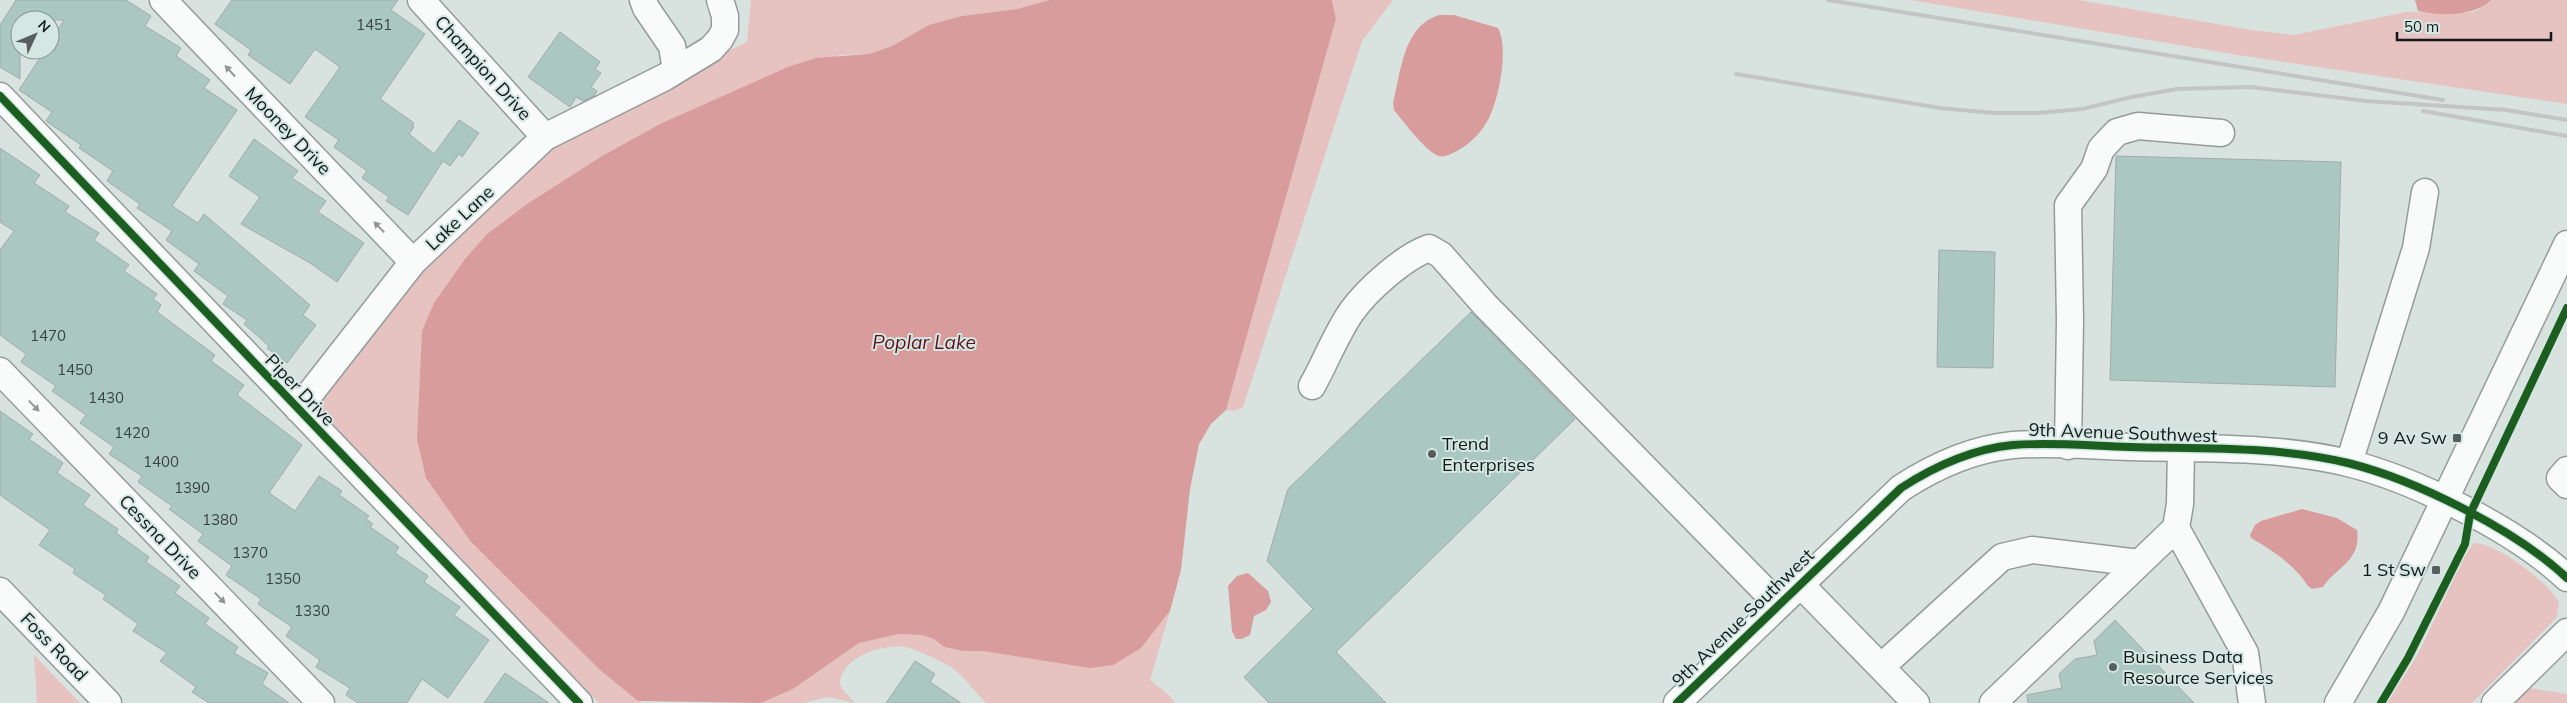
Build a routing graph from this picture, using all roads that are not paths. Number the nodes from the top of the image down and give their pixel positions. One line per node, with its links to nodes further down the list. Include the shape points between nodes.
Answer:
1 (163, 0): 11 (street, Mooney Drive, one-way to 1)
2 (421, 0): 8 (street, Champion Drive)
3 (643, 0): 5 (street, via 672,46)
4 (720, 0): 5 (street, Lake Lane, via 725,16 725,30 720,40)
5 (670, 73): 8 (street, Lake Lane)
6 (0, 96): 14 (street, Piper Drive)
7 (2221, 133): 15 (street, via 2138,126 2117,132 2101,149 2094,169 2068,205)
8 (545, 137): 11 (street, Lake Lane)
9 (2425, 192): 17 (street, via 2416,248)
10 (2567, 244): 20 (street)
11 (413, 262): 14 (street, Lake Lane)
12 (0, 371): 30 (street, Cessna Drive, one-way to 30)
13 (1312, 386): 26 (street, via 1352,311 1398,265 1429,248 1441,255 1485,305)
14 (298, 409): 31 (street, Piper Drive)
15 (2068, 446): 16 (street, 9th Avenue Southwest); 24 (street, 9th Avenue Southwest, via 2012,445 1954,459 1926,471 1878,508)
16 (2181, 448): 17 (street, 9th Avenue Southwest, via 2270,452); 21 (street)
17 (2349, 463): 20 (street, 9th Avenue Southwest, via 2414,485)
18 (2567, 470): 19 (street, via 2560,478)
19 (2567, 485)
20 (2445, 501): 23 (street, 9th Avenue Southwest, via 2522,543); 36 (street, via 2391,612)
21 (2176, 528): 22 (street); 35 (street, via 2245,653)
22 (2139, 563): 28 (street, via 2032,550 2002,557); 34 (street)
23 (2567, 578)
24 (1800, 584): 26 (street, 9th Avenue Southwest); 28 (street)
25 (0, 591): 29 (street, Foss Road)
26 (1778, 604): 32 (street, 9th Avenue Southwest)
27 (2567, 632): 37 (street)
28 (1881, 667): 33 (street)
29 (108, 703)
30 (320, 703)
31 (579, 703)
32 (1677, 703)
33 (1916, 703)
34 (1993, 703)
35 (2252, 703)
36 (2338, 703)
37 (2495, 703)

